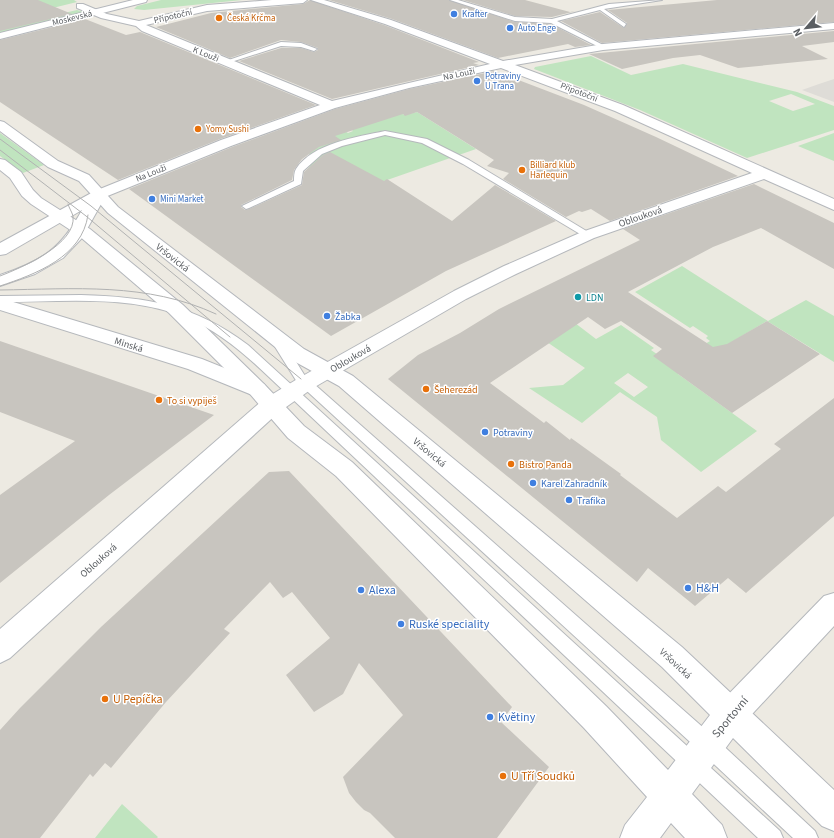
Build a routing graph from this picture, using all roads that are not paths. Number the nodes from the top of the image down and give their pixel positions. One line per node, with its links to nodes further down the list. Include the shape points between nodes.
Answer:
1 (143, 0): 8 (street, Moskevská)
2 (303, 0): 10 (street, Přípotoční, via 207,8)
3 (315, 0): 18 (street, Přípotoční, via 388,22)
4 (454, 0): 11 (lane, via 515,19)
5 (658, 0): 9 (lane)
6 (77, 7): 7 (street, K Louži)
7 (94, 7): 8 (street, Moskevská); 10 (street, K Louži); 14 (street, Moskevská)
8 (110, 8): 10 (street)
9 (600, 8): 11 (lane); 12 (lane)
10 (140, 17): 17 (street, K Louži, via 145,29)
11 (552, 21): 15 (lane)
12 (624, 25)
13 (834, 26): 15 (street, Na Louži)
14 (0, 36)
15 (603, 47): 18 (street, Na Louži)
16 (314, 49): 17 (lane, via 297,44 281,44)
17 (226, 62): 19 (street, K Louži)
18 (505, 64): 19 (street, Na Louži); 22 (street, Přípotoční, via 618,108)
19 (331, 105): 23 (street, Na Louži, via 226,143)
20 (0, 125): 23 (street, Vršovická, via 52,164 84,178)
21 (0, 163): 26 (street, Vršovická, via 16,175 27,193)
22 (764, 174): 25 (street, Přípotoční); 28 (street, Oblouková)
23 (100, 194): 26 (street); 27 (street); 34 (street, Vršovická, via 113,210 297,354)
24 (246, 206): 28 (lane, via 298,182 299,170 319,152 339,144 385,133 424,141 466,162)
25 (834, 206)
26 (60, 216): 27 (street, Vršovická); 29 (street)
27 (78, 228): 30 (street, via 71,241 52,257); 33 (street, Vršovická)
28 (588, 235): 34 (street, Oblouková, via 510,270)
29 (0, 250)
30 (0, 281)
31 (0, 299): 33 (lane, via 133,302)
32 (0, 304): 34 (street, Minská, via 195,364)
33 (176, 309): 34 (street, Vršovická); 34 (lane, via 198,318 230,337)
34 (291, 388): 36 (street, Oblouková); 37 (street, Vršovická, via 346,381 666,652); 38 (lane); 38 (lane); 39 (street, Vršovická, via 296,432 344,469 566,687)
35 (834, 606): 37 (street, Sportovní)
36 (0, 648)
37 (730, 715): 38 (street, Sportovní); 40 (street, Vršovická)
38 (701, 754): 39 (street, Sportovní); 43 (lane); 44 (lane)
39 (670, 795): 41 (street, Sportovní); 42 (street, Vršovická)
40 (834, 814)
41 (638, 838)
42 (709, 838)
43 (773, 838)
44 (808, 838)

